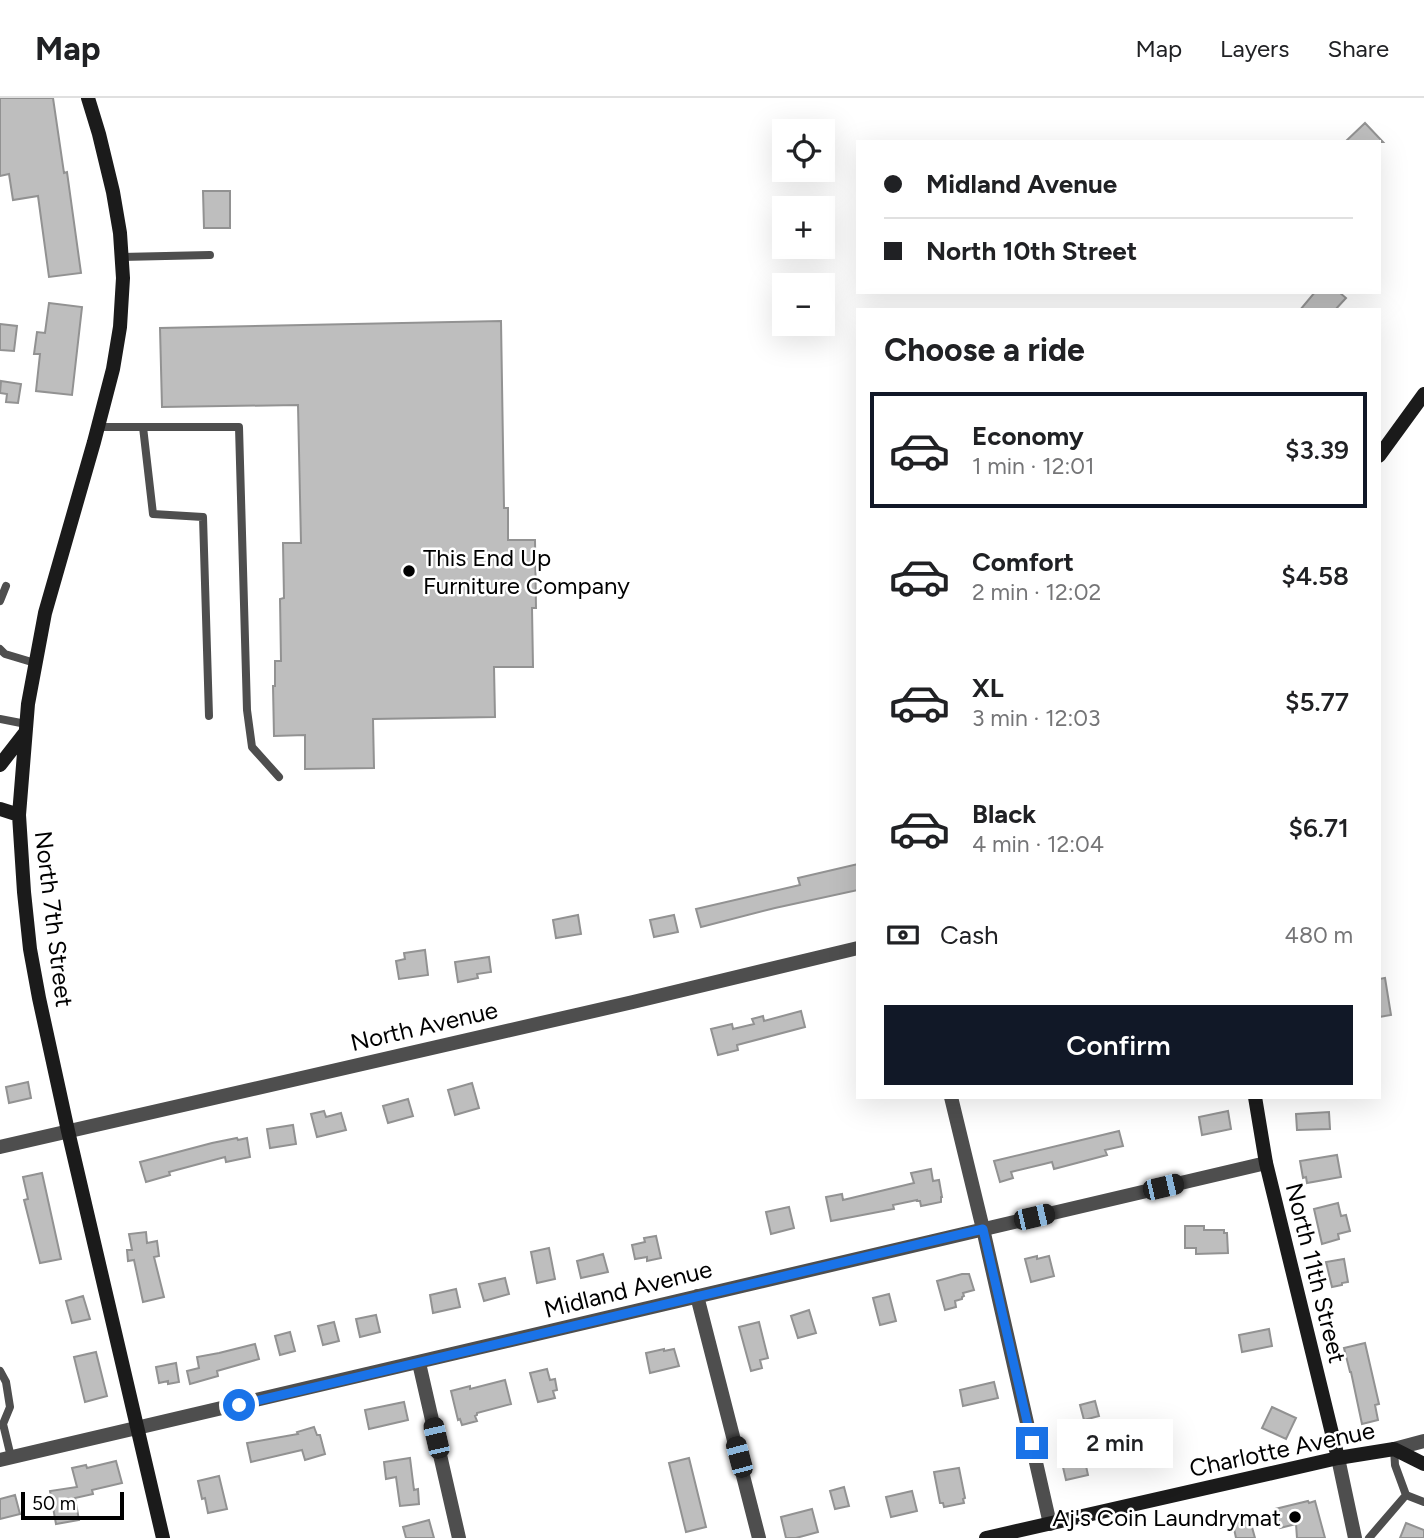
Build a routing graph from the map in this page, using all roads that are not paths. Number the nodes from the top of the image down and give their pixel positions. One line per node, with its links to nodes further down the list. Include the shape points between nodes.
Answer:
1 (88, 98): 3 (street, North 7th Street, via 113,192)
2 (210, 255): 3 (lane)
3 (121, 257): 5 (street, North 7th Street, via 120,327)
4 (1424, 394): 7 (street)
5 (98, 427): 6 (lane); 11 (street, North 7th Street)
6 (143, 427): 12 (lane, via 153,514 203,517); 16 (lane, via 239,427 247,710 252,747)
7 (1381, 453)
8 (6, 586): 9 (lane)
9 (0, 601)
10 (0, 649): 11 (lane)
11 (35, 663): 14 (street, North 7th Street)
12 (209, 716)
13 (0, 719): 14 (lane)
14 (25, 729): 15 (street); 18 (street, North 7th Street)
15 (0, 765)
16 (279, 777)
17 (0, 809): 18 (street)
18 (19, 815): 22 (street, North 7th Street, via 30,949)
19 (856, 948): 22 (street, North Avenue)
20 (951, 1099): 25 (street)
21 (1255, 1099): 24 (street, North 11th Street)
22 (68, 1131): 23 (street, North Avenue); 29 (street, North 7th Street)
23 (0, 1147)
24 (1266, 1163): 25 (street, Midland Avenue); 32 (street, North 11th Street)
25 (983, 1229): 26 (street, Midland Avenue); 37 (street)
26 (697, 1296): 27 (street, Midland Avenue); 40 (street)
27 (419, 1363): 29 (street, Midland Avenue); 39 (street)
28 (0, 1371): 33 (lane, via 10,1406 3,1424)
29 (137, 1428): 33 (street, Midland Avenue); 38 (street, North 7th Street)
30 (1424, 1441): 31 (street, Charlotte Avenue)
31 (1394, 1449): 32 (street, Charlotte Avenue); 34 (street); 35 (lane)
32 (1338, 1458): 37 (street, Charlotte Avenue); 42 (street)
33 (6, 1459)
34 (1424, 1464)
35 (1406, 1495): 36 (lane); 43 (lane)
36 (1424, 1502)
37 (1050, 1524): 41 (street, Charlotte Avenue)
38 (163, 1538)
39 (459, 1538)
40 (760, 1538)
41 (986, 1538)
42 (1355, 1538)
43 (1369, 1538)

